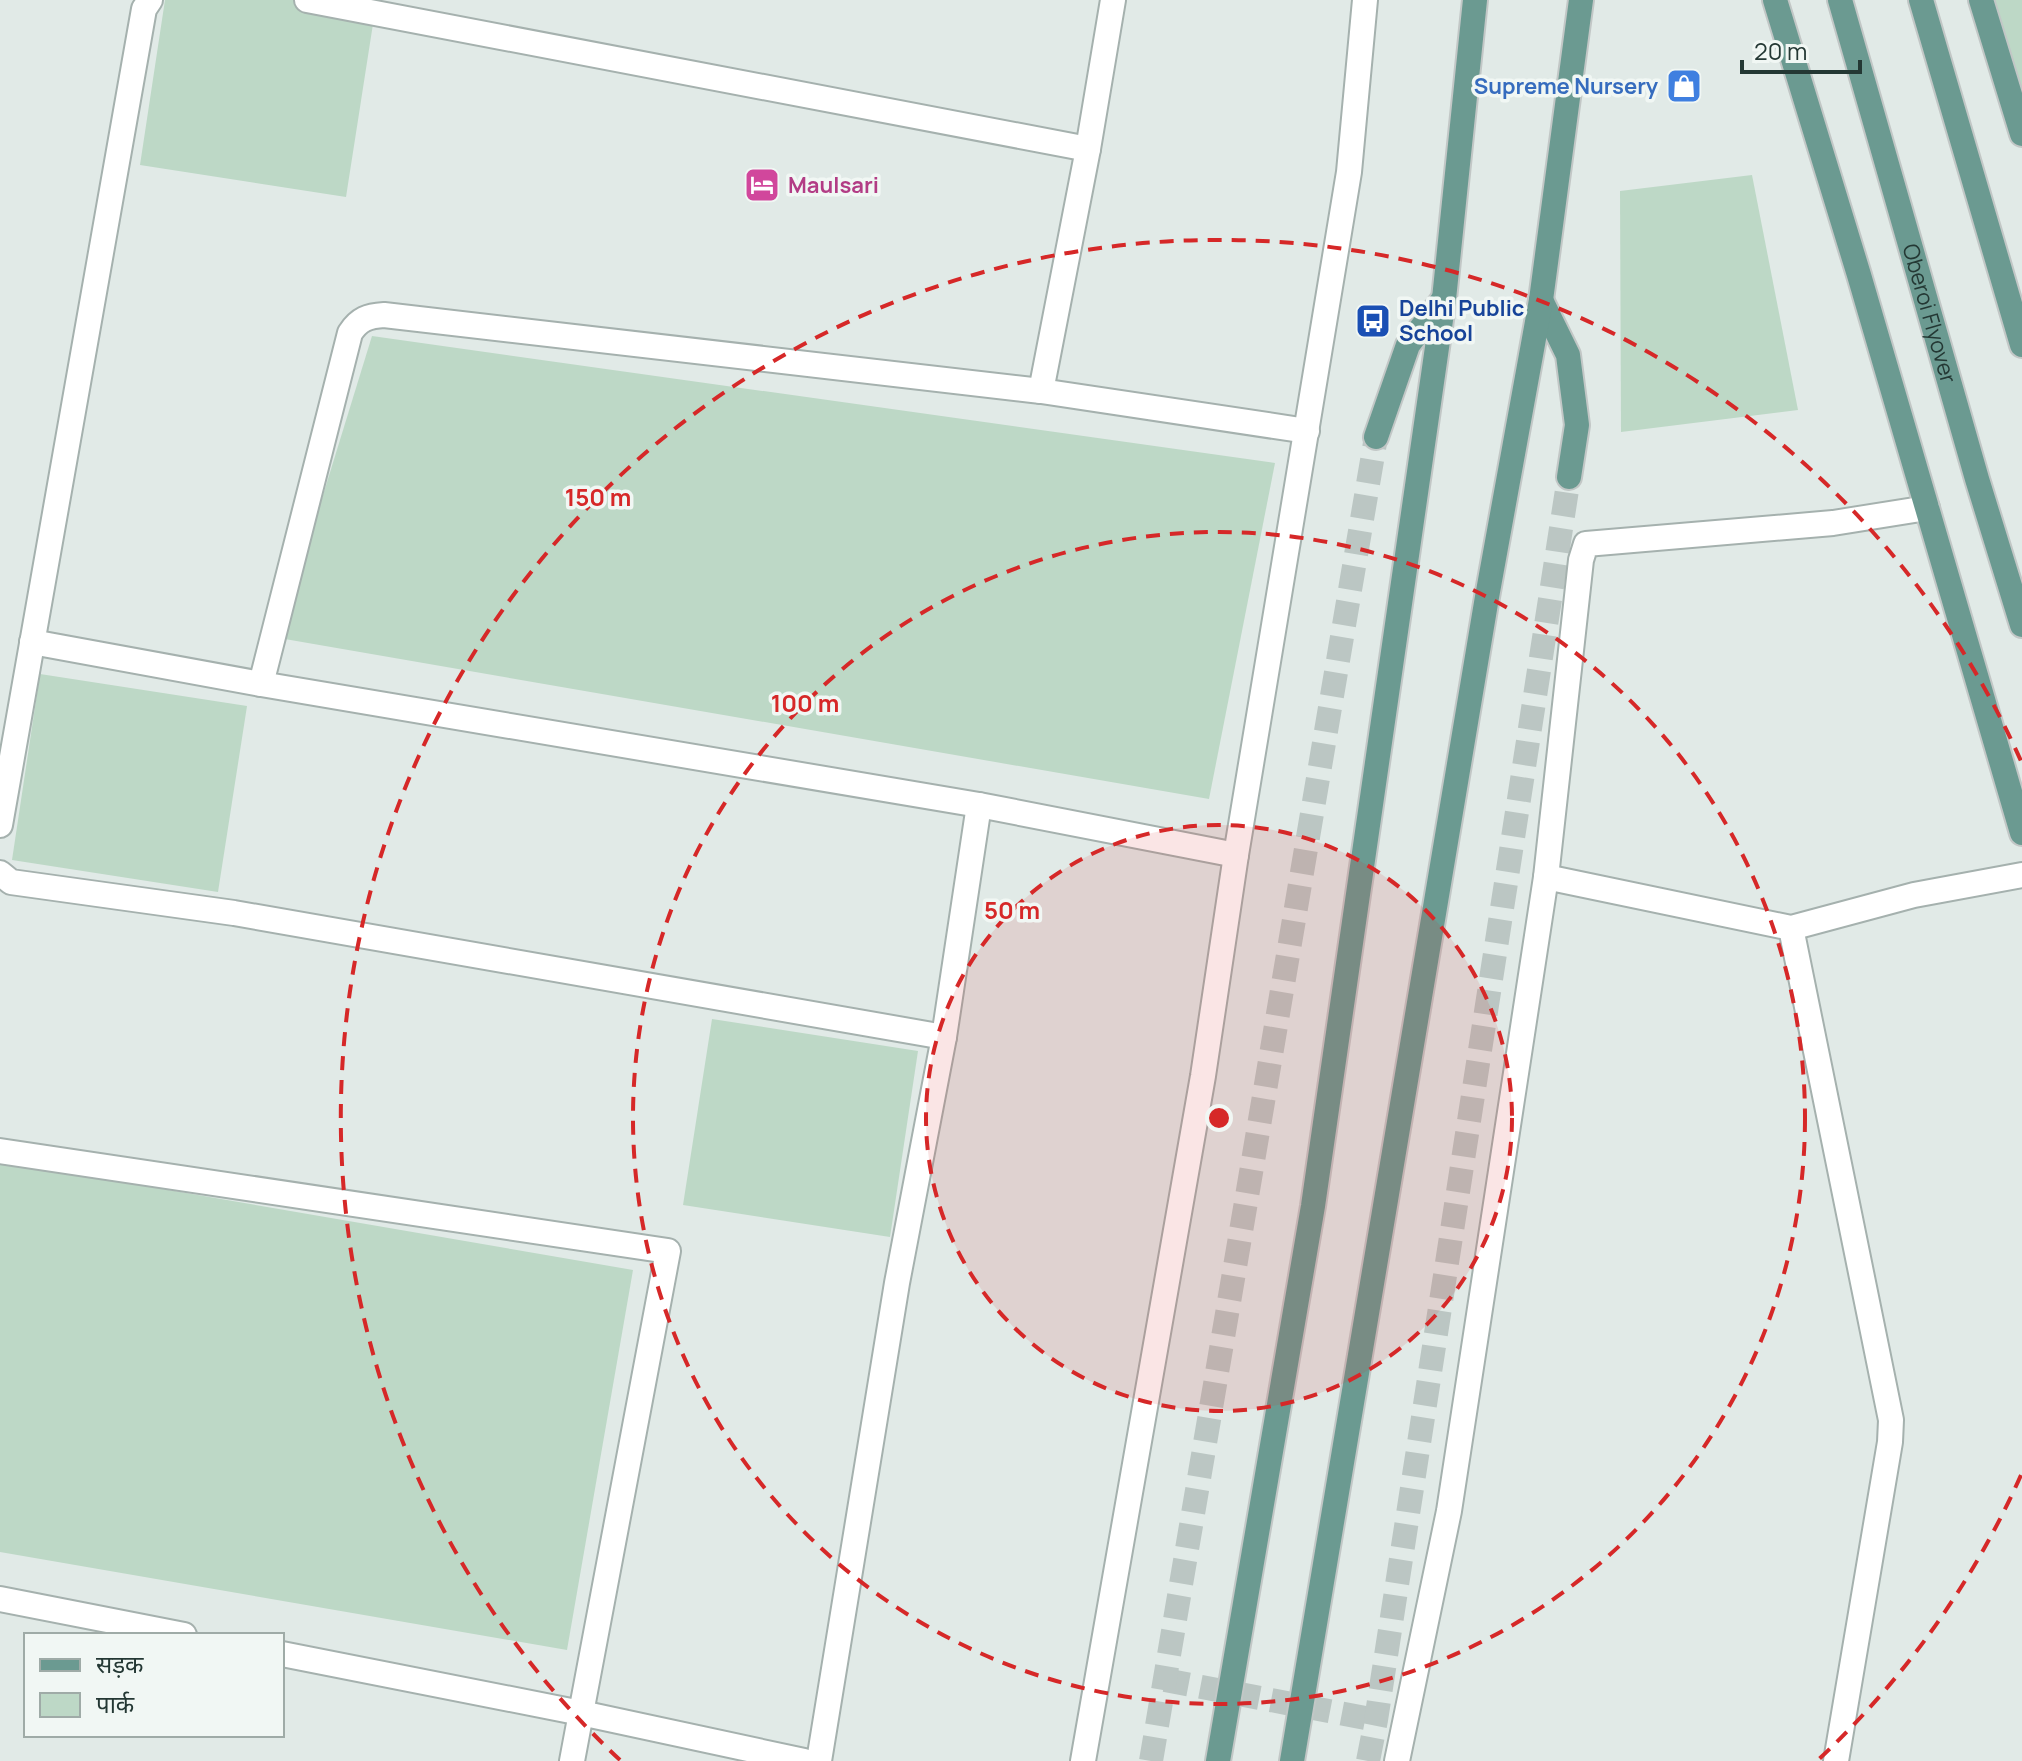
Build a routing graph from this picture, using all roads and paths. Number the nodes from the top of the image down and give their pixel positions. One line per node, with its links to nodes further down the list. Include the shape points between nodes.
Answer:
1 (150, 0): 22 (street, via 144,9)
2 (307, 0): 12 (street)
3 (1113, 0): 12 (street)
4 (1365, 0): 17 (street, via 1349,172)
5 (1475, 0): 13 (main road)
6 (1581, 0): 14 (main road)
7 (1775, 0): 20 (main road)
8 (1840, 0): 21 (main road, Oberoi Flyover)
9 (1921, 0): 15 (main road)
10 (1981, 0): 11 (main road)
11 (2022, 134)
12 (1088, 149): 16 (street)
13 (1444, 299): 18 (main road, via 1408,345); 42 (main road, via 1313,1206)
14 (1541, 300): 19 (main road, via 1568,355 1577,425); 43 (main road)
15 (2022, 345)
16 (1041, 391): 17 (street); 23 (street, via 371,316 358,321 350,333)
17 (1307, 431): 27 (street)
18 (1376, 437)
19 (1569, 477)
20 (1927, 508): 26 (main road); 30 (street, via 1833,523 1586,544)
21 (2022, 625)
22 (32, 642): 23 (street); 25 (street)
23 (261, 684): 24 (street)
24 (979, 805): 27 (street); 32 (street)
25 (0, 825)
26 (2022, 833)
27 (1236, 855): 41 (street, via 1195,1122)
28 (0, 873): 32 (street, via 11,882 234,913)
29 (2022, 875): 31 (street, via 1914,895)
30 (1546, 877): 31 (street); 44 (street, via 1449,1511)
31 (1791, 928): 45 (street, via 1891,1420)
32 (944, 1037): 40 (street, via 897,1283)
33 (0, 1151): 37 (street, via 668,1251)
34 (0, 1599): 35 (street)
35 (174, 1633)
36 (284, 1654): 37 (street)
37 (581, 1713): 38 (street); 39 (street)
38 (572, 1761)
39 (804, 1761)
40 (819, 1761)
41 (1083, 1761)
42 (1218, 1761)
43 (1292, 1761)
44 (1397, 1761)
45 (1836, 1761)

